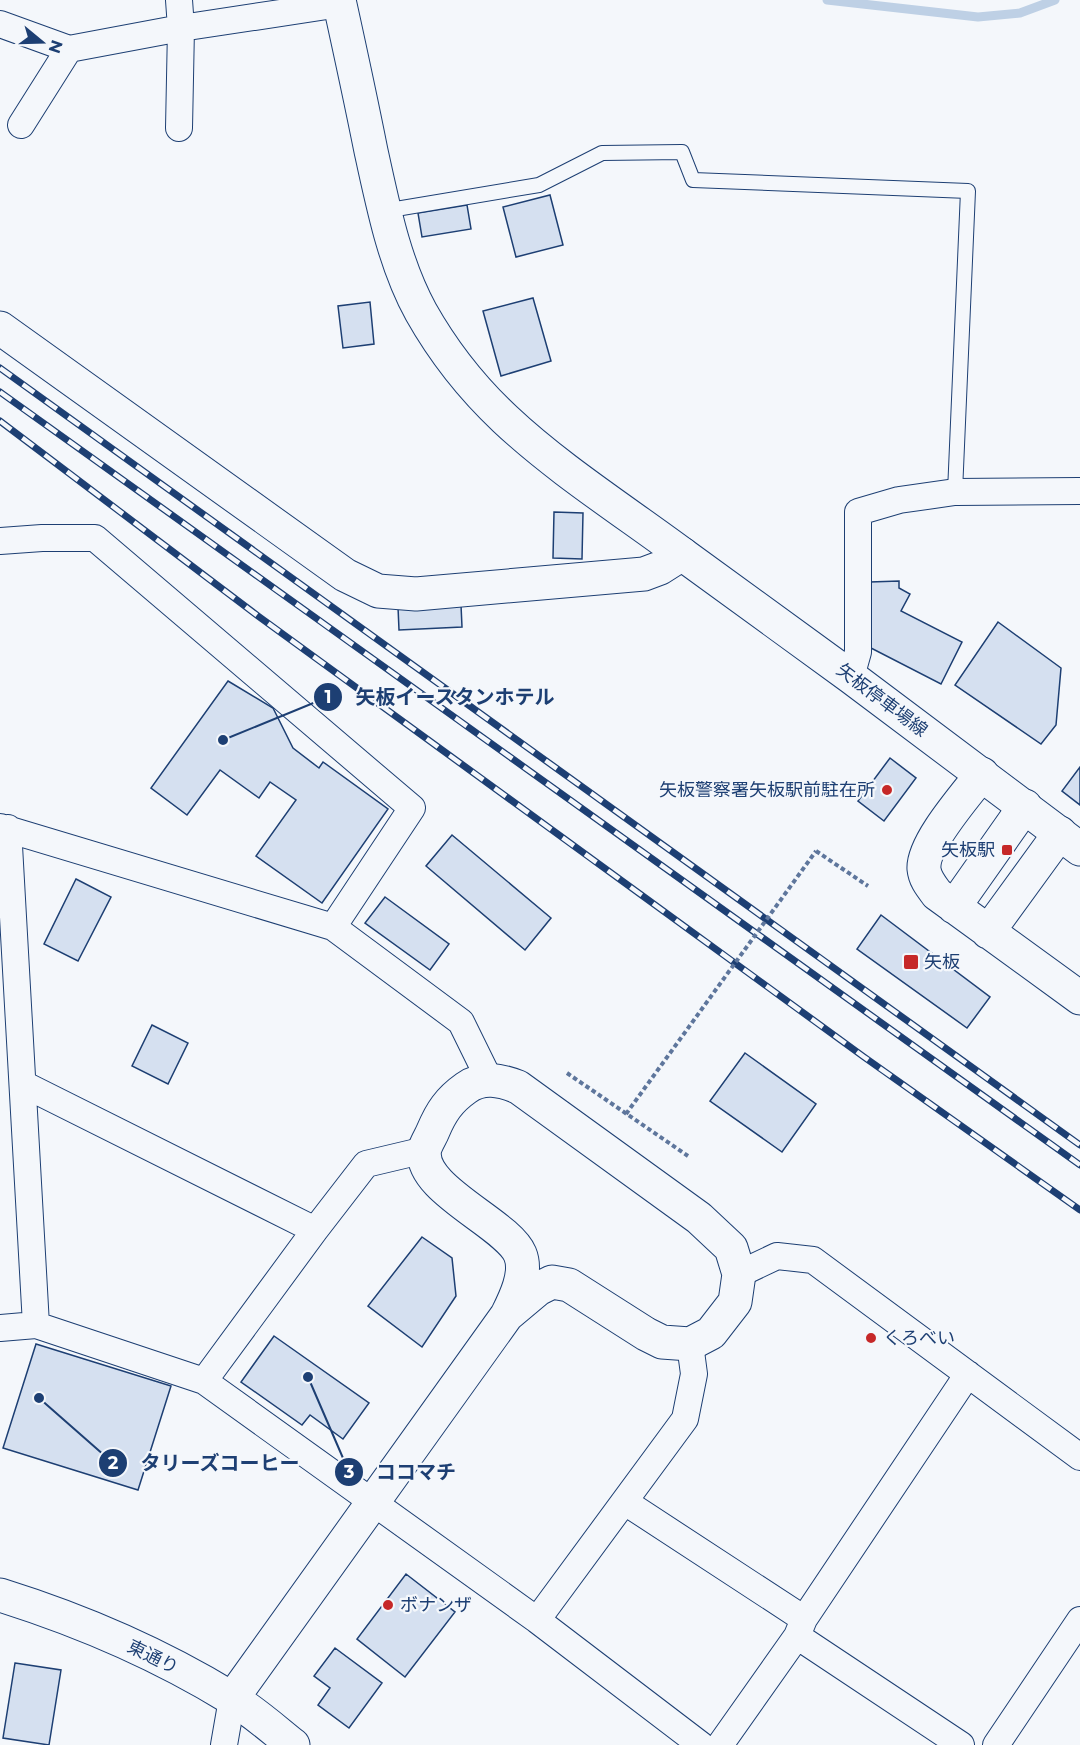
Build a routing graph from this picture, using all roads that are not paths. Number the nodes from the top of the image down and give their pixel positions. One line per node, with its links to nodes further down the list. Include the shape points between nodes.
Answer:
1 (179, 0): 4 (street)
2 (340, 2): 4 (street); 8 (street, 矢板停車場線)
3 (0, 24): 5 (street)
4 (181, 28): 5 (street); 7 (street)
5 (69, 49): 6 (street)
6 (21, 125)
7 (179, 128)
8 (384, 211): 11 (lane, via 539,185 602,153 682,152 693,180 968,191); 13 (street, 矢板停車場線, via 420,310 469,382 538,448)
9 (0, 328): 13 (street, via 345,575 378,591 416,594 644,574)
10 (1080, 491): 11 (street)
11 (955, 492): 14 (street, via 899,500 858,512 858,652)
12 (0, 540): 18 (street, via 96,538 412,808)
13 (682, 554): 14 (street, 矢板停車場線)
14 (851, 677): 15 (street, 矢板停車場線)
15 (1032, 812): 17 (street); 17 (street)
16 (4, 828): 18 (street); 21 (street)
17 (963, 913): 19 (street)
18 (333, 927): 20 (street, via 461,1022)
19 (1076, 987)
20 (489, 1079): 22 (street, via 473,1083 451,1099); 24 (street, via 524,1091 699,1218 731,1248)
21 (23, 1084): 23 (street); 26 (street)
22 (425, 1150): 23 (street, via 366,1164); 25 (street, via 436,1179 510,1240 521,1255 520,1290)
23 (315, 1230): 30 (street)
24 (739, 1274): 28 (street, via 735,1302 711,1333); 29 (street, via 777,1256 813,1260)
25 (507, 1315): 28 (street, via 552,1282 569,1285 662,1342); 33 (street)
26 (36, 1325): 27 (street); 30 (street)
27 (0, 1328)
28 (690, 1344): 32 (street, via 694,1374 685,1419)
29 (968, 1374): 31 (street); 37 (street)
30 (204, 1381): 33 (street)
31 (1080, 1457)
32 (625, 1502): 35 (street); 37 (street)
33 (373, 1504): 35 (street); 38 (street)
34 (0, 1595): 38 (street, 東通り, via 44,1609 159,1658)
35 (537, 1620): 41 (street)
36 (1080, 1620): 44 (street)
37 (800, 1627): 42 (street); 43 (street)
38 (232, 1699): 39 (street); 40 (street, 東通り)
39 (224, 1745)
40 (293, 1745)
41 (701, 1745)
42 (720, 1745)
43 (961, 1745)
44 (996, 1745)

